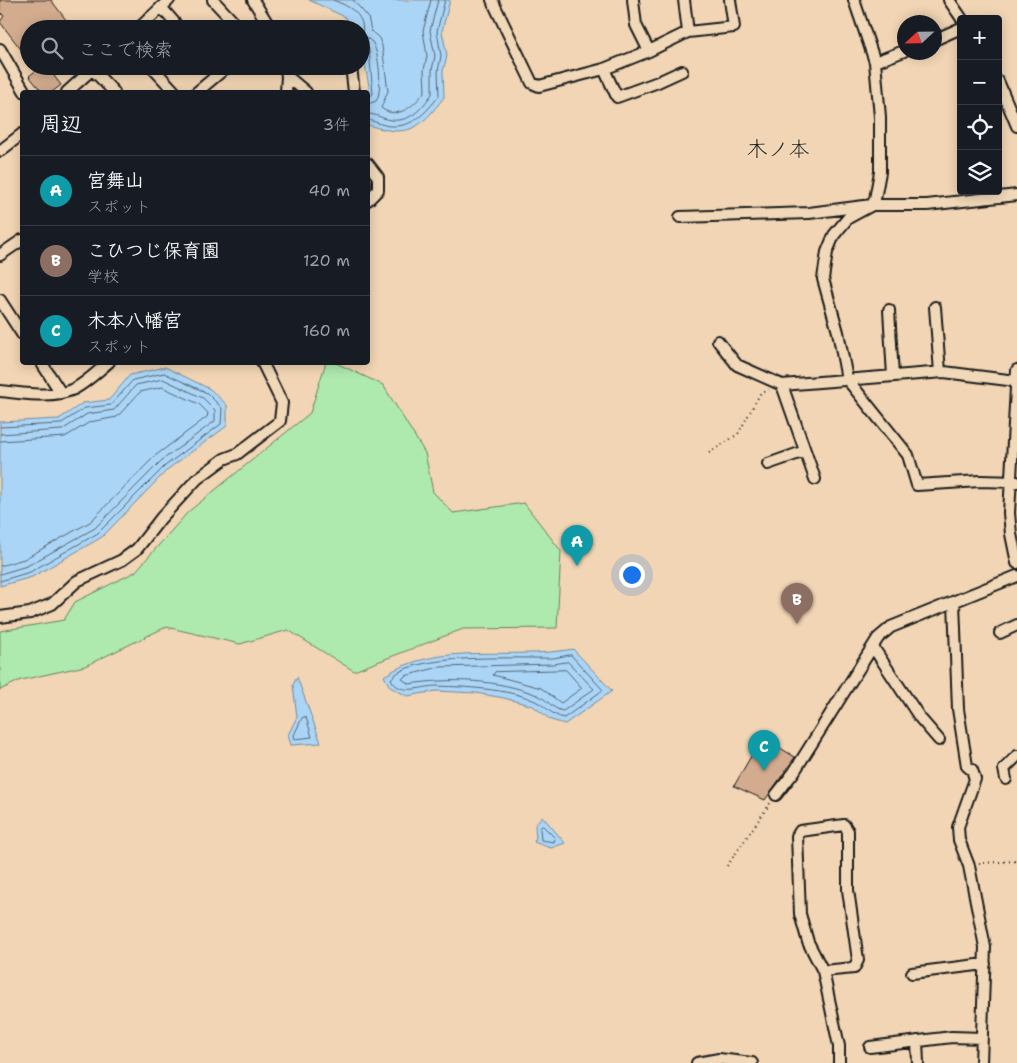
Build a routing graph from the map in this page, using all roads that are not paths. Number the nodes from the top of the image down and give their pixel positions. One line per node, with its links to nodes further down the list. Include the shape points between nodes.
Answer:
1 (169, 0): 10 (street)
2 (213, 0): 14 (street)
3 (253, 0): 15 (street)
4 (492, 0): 23 (street, via 532,83 539,86)
5 (633, 0): 20 (street, via 636,25)
6 (684, 0): 17 (street)
7 (730, 0): 17 (street, via 734,27)
8 (854, 0): 22 (street)
9 (949, 0): 11 (street)
10 (161, 8): 12 (street); 13 (street)
11 (959, 15)
12 (148, 20)
13 (172, 20)
14 (232, 20)
15 (265, 20)
16 (957, 30): 18 (street)
17 (688, 32): 20 (street)
18 (942, 36)
19 (0, 49): 32 (street)
20 (649, 51): 23 (street)
21 (897, 54): 22 (street)
22 (875, 62): 47 (street, via 880,172 876,199)
23 (604, 69): 24 (street, via 617,97)
24 (682, 71)
25 (86, 75): 33 (street)
26 (100, 75): 34 (street)
27 (159, 75): 35 (street)
28 (211, 75): 36 (street)
29 (286, 75): 37 (street)
30 (290, 75): 38 (street)
31 (352, 75): 39 (street)
32 (24, 90)
33 (69, 90)
34 (112, 90)
35 (173, 90)
36 (198, 90)
37 (286, 90)
38 (304, 90)
39 (354, 90)
40 (1002, 90): 41 (street)
41 (1017, 126)
42 (20, 136): 43 (street)
43 (0, 151)
44 (370, 167): 46 (street, via 378,177 378,190)
45 (1017, 195): 47 (street, via 927,205)
46 (370, 198)
47 (872, 204): 48 (street, via 809,213); 62 (street, via 848,218 834,235 827,252 824,279)
48 (680, 217)
49 (20, 241): 50 (street)
50 (0, 255)
51 (0, 300): 54 (street)
52 (935, 308): 60 (street)
53 (889, 310): 61 (street)
54 (20, 331)
55 (718, 341): 64 (street, via 737,365)
56 (43, 365): 66 (street)
57 (105, 365): 66 (street, via 76,388)
58 (263, 365): 74 (street, via 282,403 280,421 197,479 160,518 137,549 122,560 77,581 52,604 30,613)
59 (1017, 370): 63 (street)
60 (940, 372): 61 (street); 63 (street)
61 (893, 376): 62 (street)
62 (847, 379): 64 (street); 70 (street, via 908,455 917,486)
63 (1016, 381): 70 (street)
64 (782, 385): 67 (street)
65 (0, 391): 66 (street)
66 (61, 393)
67 (805, 451): 68 (street); 69 (street)
68 (768, 464)
69 (815, 479)
70 (1013, 482): 71 (street, via 1010,534)
71 (1017, 563)
72 (1017, 576): 73 (street)
73 (954, 602): 77 (street, via 891,627); 82 (street, via 958,709 967,766 975,779 958,827 985,947)
74 (0, 617)
75 (1017, 625): 76 (street)
76 (1000, 633)
77 (873, 647): 78 (street, via 920,718); 81 (street)
78 (939, 740)
79 (1017, 756): 80 (street, via 1004,769)
80 (1006, 779)
81 (776, 795)
82 (985, 964): 84 (street); 85 (street)
83 (823, 972): 83 (street, via 854,968 858,960 848,890 848,831 844,825 800,831 797,836 800,914 808,942); 91 (street, via 839,1046)
84 (912, 973)
85 (982, 1038): 86 (street); 93 (street)
86 (917, 1041): 87 (street); 92 (street)
87 (870, 1047)
88 (719, 1061): 89 (street); 90 (street)
89 (697, 1063)
90 (752, 1063)
91 (839, 1063)
92 (918, 1063)
93 (981, 1063)

